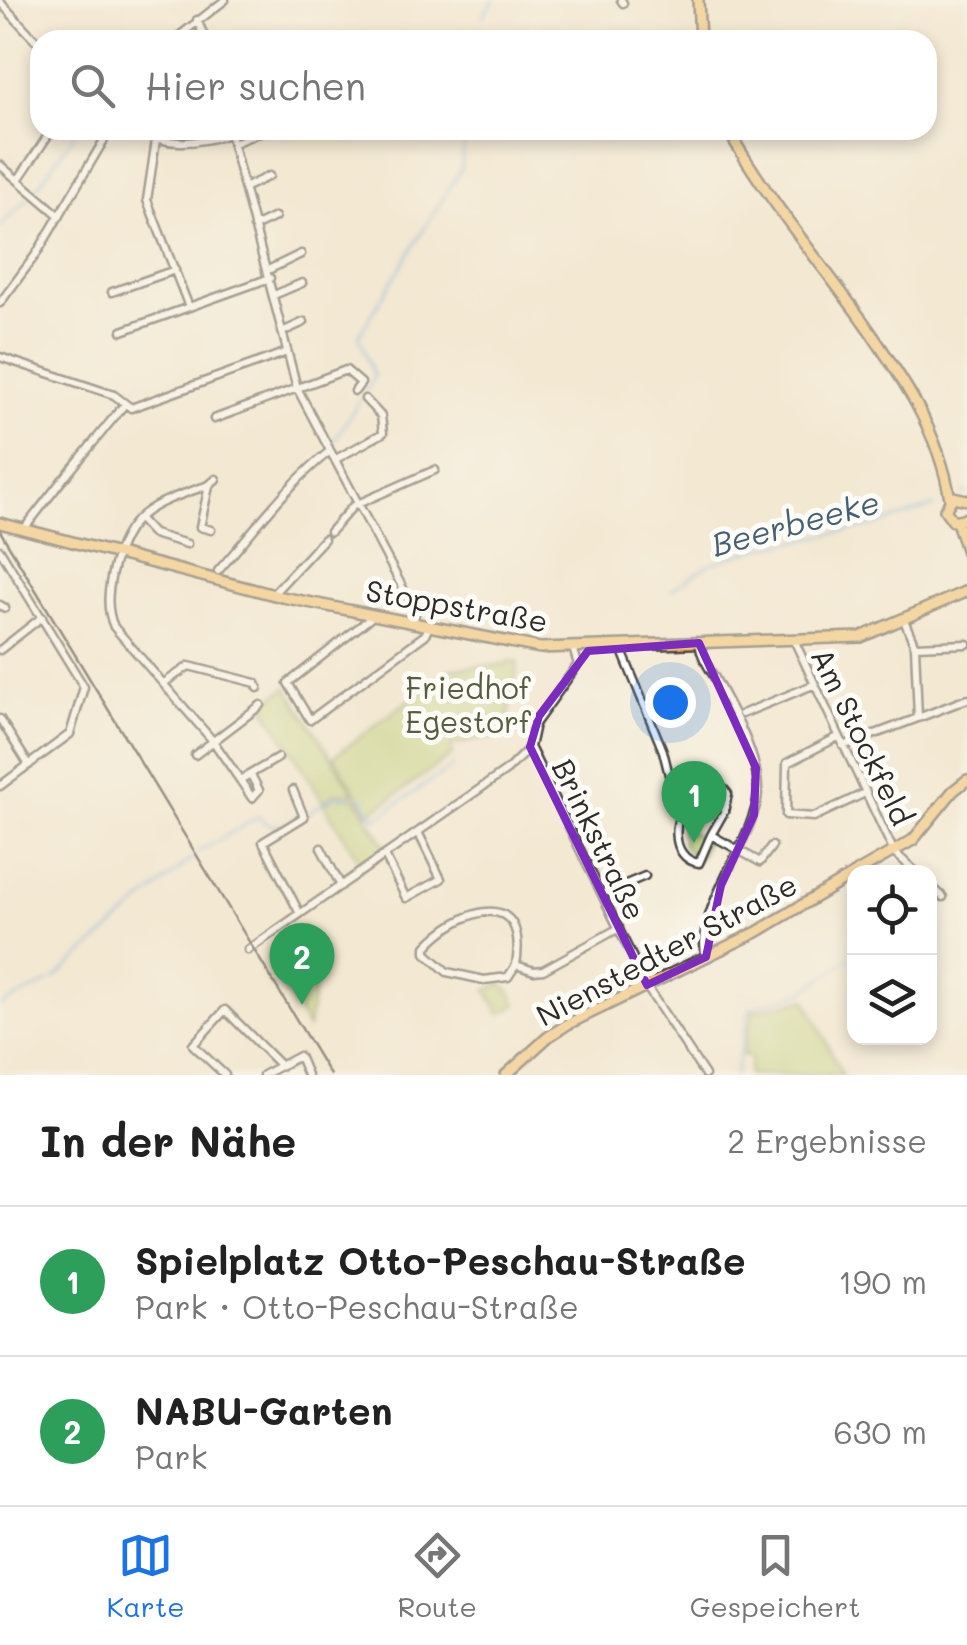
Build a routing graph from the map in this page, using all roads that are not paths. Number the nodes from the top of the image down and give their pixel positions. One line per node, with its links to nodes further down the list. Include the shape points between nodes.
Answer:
1 (225, 0): 4 (street)
2 (698, 0): 7 (main road)
3 (0, 2): 8 (street)
4 (198, 20): 5 (street); 6 (street)
5 (186, 30)
6 (202, 30)
7 (700, 30)
8 (30, 34)
9 (45, 140): 19 (street)
10 (104, 140): 21 (street)
11 (156, 140): 12 (street); 25 (street, via 148,200)
12 (207, 140)
13 (233, 140): 16 (street)
14 (241, 140): 16 (street)
15 (735, 140): 45 (main road, via 908,386)
16 (234, 143): 20 (street)
17 (0, 165): 19 (street)
18 (270, 176): 20 (street)
19 (18, 180): 21 (street)
20 (244, 188): 23 (street)
21 (60, 216): 30 (street)
22 (275, 217): 23 (street)
23 (254, 227): 26 (street)
24 (302, 254): 26 (street)
25 (174, 270): 28 (street); 31 (street)
26 (269, 274): 29 (street); 31 (street)
27 (302, 282): 29 (street)
28 (112, 292)
29 (274, 295): 34 (street)
30 (0, 303)
31 (189, 306): 33 (street)
32 (304, 322): 34 (street)
33 (122, 331)
34 (282, 332): 35 (street)
35 (287, 352): 37 (street); 40 (street, via 131,408)
36 (0, 357): 40 (street, via 114,395)
37 (297, 388): 38 (street, via 346,370 360,383); 41 (street); 42 (street)
38 (355, 391)
39 (365, 399): 43 (street, via 381,416 379,440)
40 (124, 405): 50 (street)
41 (214, 419)
42 (330, 452): 43 (street); 56 (street, via 301,473)
43 (336, 459): 46 (street)
44 (435, 470): 46 (street)
45 (962, 499): 48 (main road, via 946,513)
46 (358, 503): 58 (street); 62 (street, via 415,611)
47 (138, 519): 51 (street, via 213,482 200,527); 52 (street, via 153,534); 55 (street)
48 (963, 520): 54 (main road)
49 (0, 523): 50 (main road, Stoppstraße)
50 (24, 530): 55 (main road, Stoppstraße)
51 (211, 530)
52 (187, 544)
53 (0, 550): 60 (street)
54 (967, 552)
55 (116, 553): 58 (main road, Stoppstraße); 73 (street, via 110,617)
56 (218, 571)
57 (967, 591): 61 (main road, Stoppstraße)
58 (272, 595): 59 (main road, Stoppstraße)
59 (373, 616): 62 (main road, Stoppstraße); 63 (street, via 288,683 310,720)
60 (42, 617): 71 (street); 87 (street, via 84,687 70,734)
61 (904, 620): 64 (main road, Stoppstraße, via 861,637); 68 (street)
62 (414, 624): 63 (main road, Stoppstraße)
63 (429, 627): 69 (main road, Stoppstraße, via 532,648)
64 (794, 640): 65 (main road, Stoppstraße); 74 (street, Am Stockfeld)
65 (700, 644): 67 (main road, Stoppstraße); 99 (street, via 756,768 757,804)
66 (967, 644): 68 (street)
67 (620, 646): 70 (main road, Stoppstraße); 89 (street)
68 (915, 646): 79 (street)
69 (573, 648): 70 (main road, Stoppstraße); 72 (street)
70 (591, 648): 72 (street, Brinkstraße)
71 (0, 650)
72 (578, 664): 84 (street, Brinkstraße, via 534,724)
73 (164, 683): 75 (street, via 189,666); 82 (street)
74 (814, 685): 78 (street); 81 (street, Am Stockfeld)
75 (258, 688)
76 (967, 699): 79 (street)
77 (261, 705): 82 (street)
78 (742, 714)
79 (918, 718): 83 (street)
80 (0, 719): 87 (street)
81 (838, 737): 83 (street, Am Stockfeld); 94 (street, via 787,763 786,815 814,817)
82 (213, 742): 85 (street); 90 (street)
83 (842, 746): 94 (street, Am Stockfeld)
84 (530, 748): 95 (street); 108 (street, Brinkstraße)
85 (195, 755)
86 (278, 758): 88 (street)
87 (29, 765): 92 (street)
88 (251, 775): 90 (street); 90 (street, via 259,790 252,798)
89 (670, 775)
90 (240, 780)
91 (967, 780): 100 (main road, Nienstedter Straße)
92 (0, 786)
93 (293, 790): 110 (street, via 304,816 263,842)
94 (866, 793): 100 (street, Am Stockfeld)
95 (418, 832): 101 (street); 101 (street, via 441,879 406,898)
96 (712, 836): 96 (street, via 696,864 678,845 676,825 690,799 724,788 727,804); 99 (street)
97 (772, 846): 99 (street, via 760,862)
98 (321, 848): 106 (street)
99 (737, 849): 113 (street, via 704,939)
100 (894, 852): 102 (main road, Nienstedter Straße); 103 (street)
101 (384, 856): 106 (street)
102 (870, 865)
103 (908, 865)
104 (645, 876): 108 (street)
105 (847, 878): 113 (main road, Nienstedter Straße)
106 (341, 886): 110 (street)
107 (937, 891): 109 (street)
108 (602, 894): 111 (street, Brinkstraße)
109 (943, 897)
110 (300, 914): 112 (street)
111 (619, 928): 114 (street, via 543,970); 115 (street, Brinkstraße)
112 (248, 950)
113 (706, 958): 115 (main road, Nienstedter Straße)
114 (516, 965): 114 (street, via 501,980 455,975 426,947 456,923 501,911 519,936)
115 (647, 986): 120 (main road, Nienstedter Straße, via 568,1024); 121 (street, Brinkstraße)
116 (281, 1066): 117 (street, via 225,1010 193,1044); 118 (street); 119 (street, via 299,1056)
117 (225, 1075)
118 (263, 1075)
119 (307, 1075)
120 (506, 1075)
121 (705, 1075)

